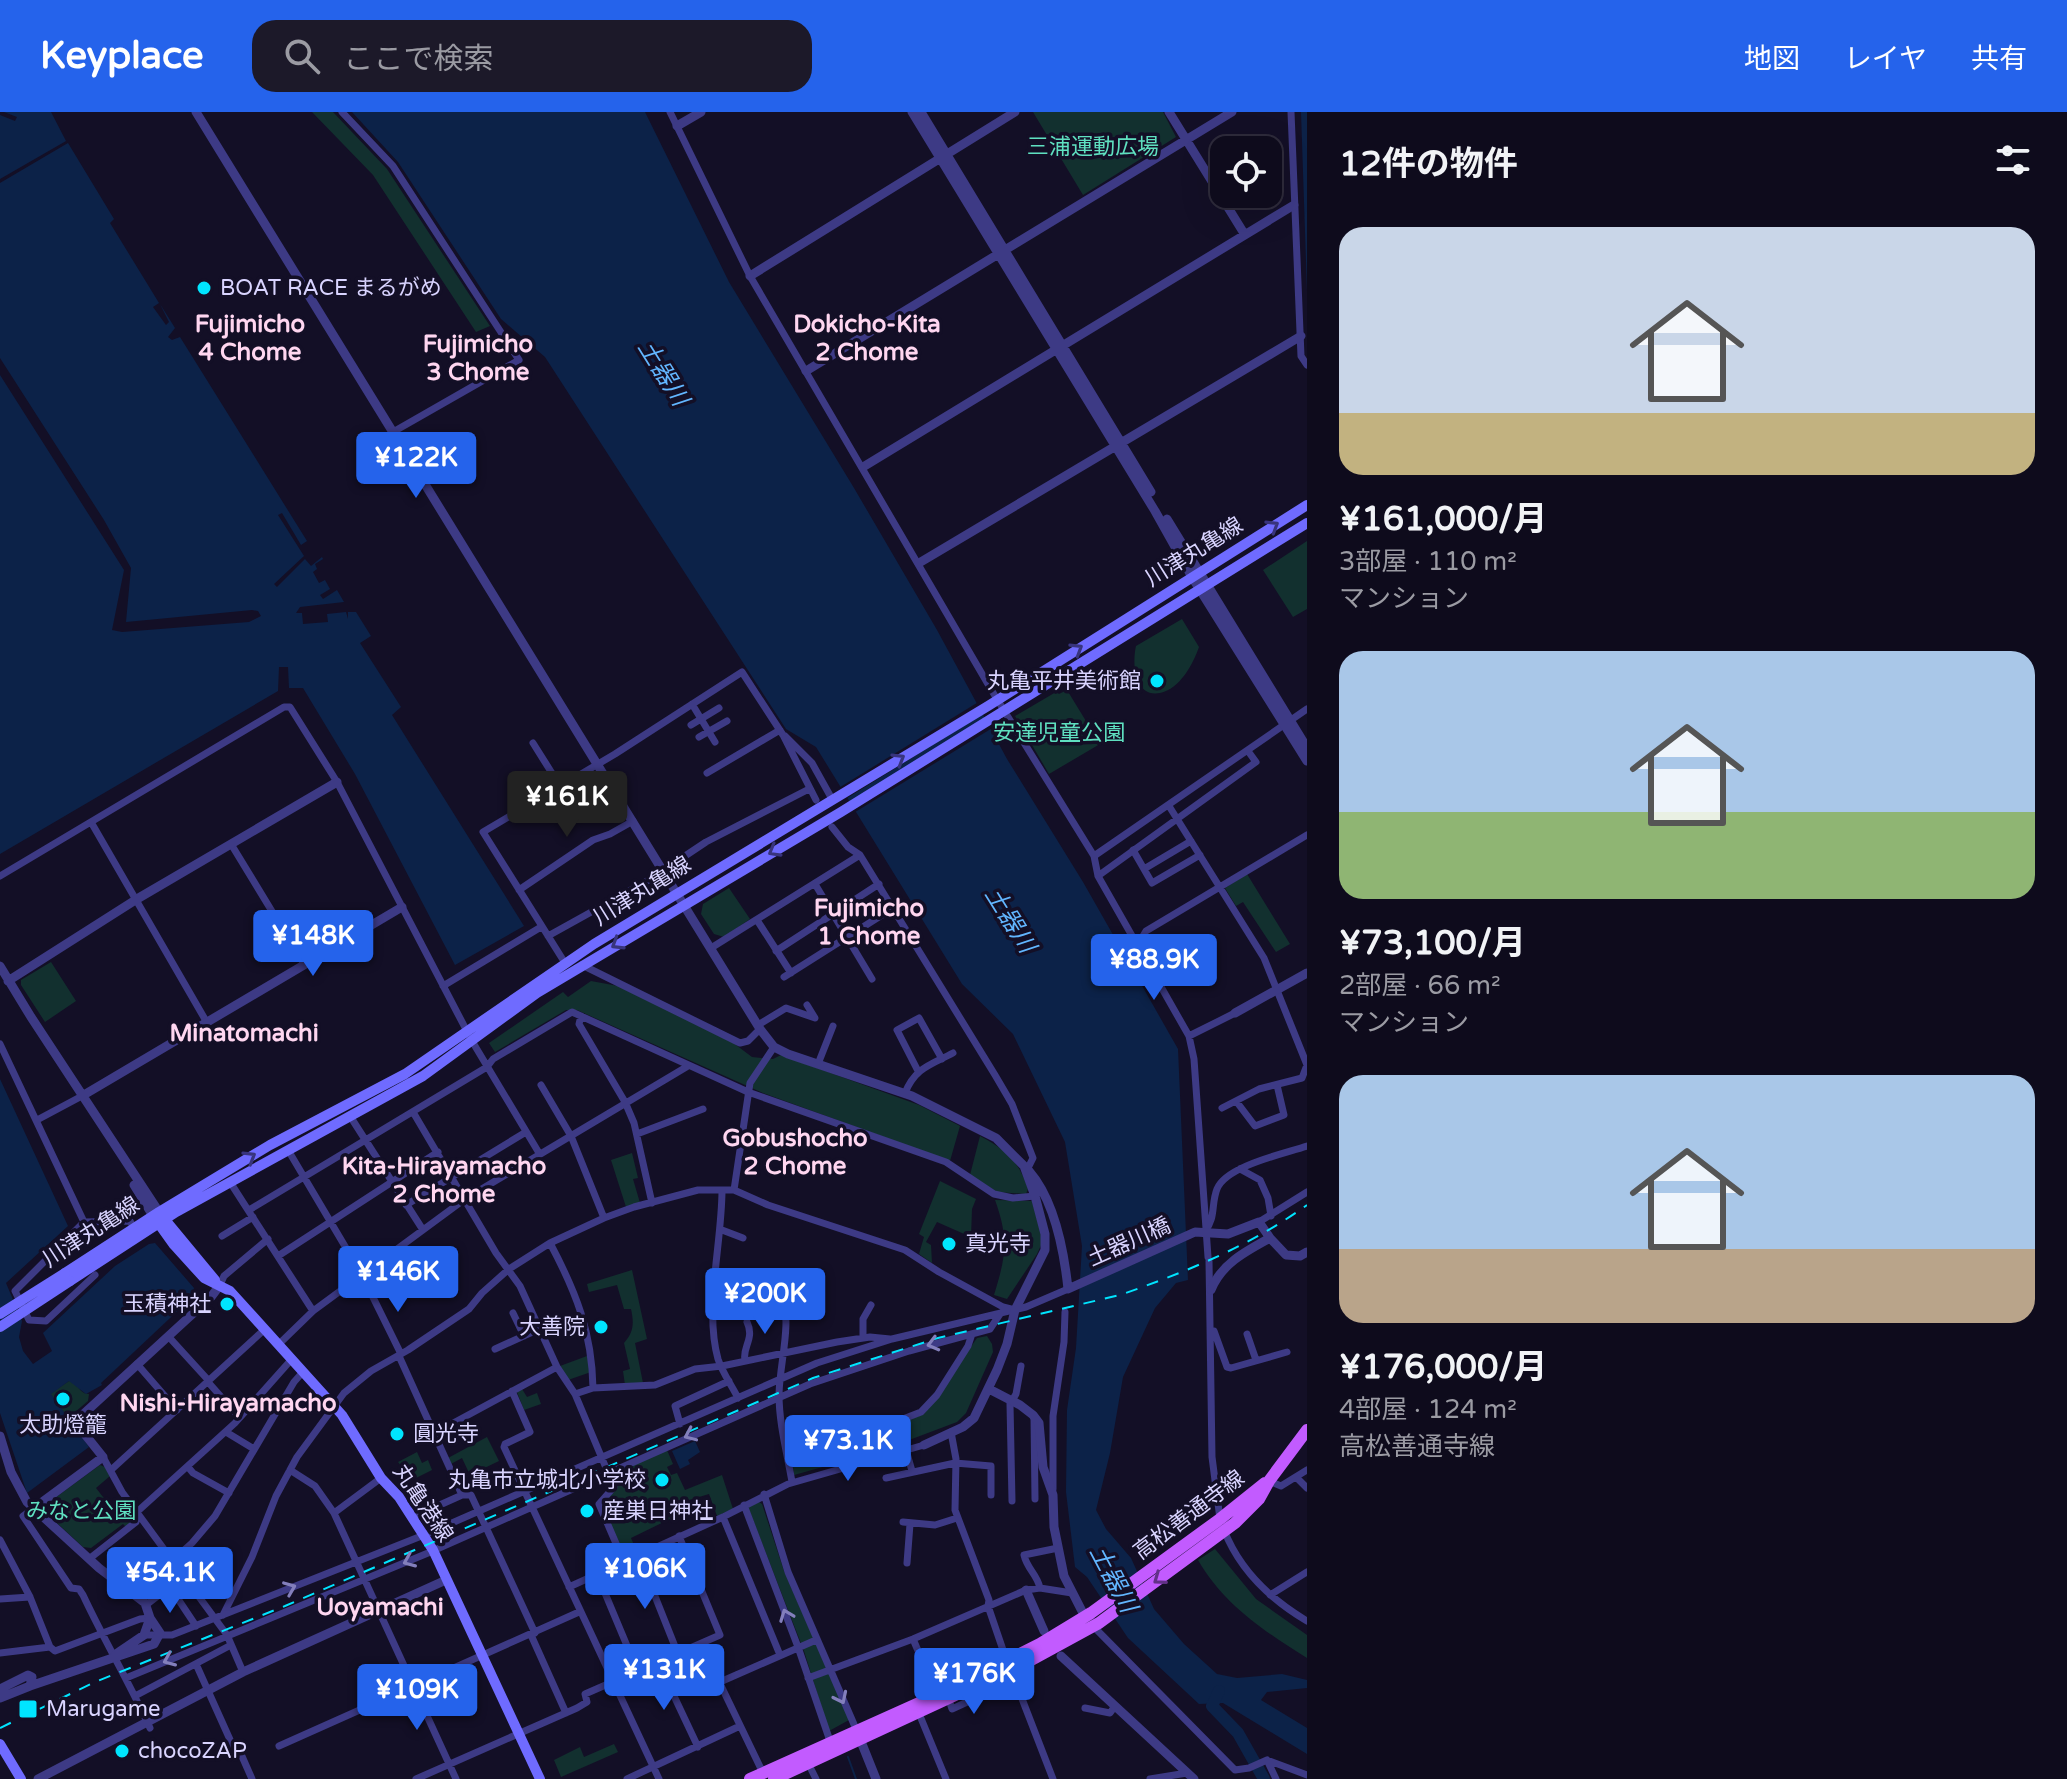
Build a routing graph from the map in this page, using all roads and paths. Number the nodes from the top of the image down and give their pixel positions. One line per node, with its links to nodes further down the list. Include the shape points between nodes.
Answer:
1 (196, 112): 22 (street)
2 (342, 112): 22 (street, via 393,166 519,360)
3 (670, 112): 11 (street)
4 (701, 112): 11 (street)
5 (912, 112): 13 (street)
6 (921, 112): 13 (street)
7 (1015, 112): 13 (street)
8 (1169, 112): 12 (street)
9 (1232, 112): 12 (street)
10 (1291, 112): 14 (street)
11 (677, 126): 17 (street)
12 (1186, 141): 15 (street); 16 (street)
13 (943, 156): 16 (street); 17 (street)
14 (1294, 205): 15 (street); 18 (street)
15 (1245, 235): 19 (street)
16 (1001, 252): 19 (street); 21 (street)
17 (750, 276): 21 (street)
18 (1301, 336): 20 (street, via 1301,356); 23 (street)
19 (1061, 348): 23 (street); 24 (street)
20 (1307, 365)
21 (806, 371): 24 (street)
22 (393, 432): 47 (street)
23 (1118, 444): 27 (street); 28 (street)
24 (863, 467): 27 (street)
25 (1307, 505): 28 (main road, 川津丸亀線, one-way to 25)
26 (1307, 523): 29 (main road, 川津丸亀線)
27 (919, 563): 30 (street)
28 (1196, 574): 29 (street); 30 (main road, 川津丸亀線, one-way to 28)
29 (1204, 587): 34 (main road, 川津丸亀線); 37 (street)
30 (992, 703): 34 (street); 53 (main road, 川津丸亀線, one-way to 30)
31 (692, 704): 35 (street); 40 (street, via 742,672); 47 (street)
32 (719, 708): 35 (street)
33 (1307, 709): 37 (street)
34 (1000, 714): 67 (street); 79 (main road, 川津丸亀線, one-way to 79)
35 (701, 719): 38 (street); 39 (street)
36 (727, 721): 39 (street)
37 (1288, 724): 44 (street); 45 (street); 46 (street)
38 (691, 725)
39 (709, 732): 41 (street); 42 (street)
40 (782, 732): 48 (street); 52 (street); 53 (street, via 812,763)
41 (699, 737)
42 (715, 742)
43 (533, 743): 50 (street)
44 (1307, 748)
45 (1248, 751): 51 (street); 54 (street, via 1256,762)
46 (1307, 761)
47 (598, 763): 50 (street); 58 (street)
48 (707, 773)
49 (337, 782): 59 (street, via 294,711 284,707); 63 (street); 80 (street)
50 (560, 786): 76 (street, via 483,832)
51 (1196, 787): 54 (street); 56 (street)
52 (809, 789): 55 (street); 68 (street)
53 (832, 799): 77 (main road, 川津丸亀線)
54 (1204, 799): 57 (street)
55 (816, 800)
56 (1169, 806): 57 (street); 67 (street)
57 (1177, 819): 62 (street); 64 (street)
58 (633, 821): 70 (street); 76 (street, via 593,840)
59 (91, 822): 71 (street); 78 (street)
60 (832, 827): 65 (street)
61 (1307, 835): 75 (street)
62 (1191, 841): 66 (street); 69 (street)
63 (231, 844): 78 (street); 91 (street)
64 (1133, 850): 69 (street); 72 (street)
65 (860, 855): 73 (street); 74 (street)
66 (1200, 855): 69 (street, via 1152,883); 75 (street)
67 (1094, 856): 72 (street)
68 (682, 858)
69 (1144, 869)
70 (665, 871): 77 (street); 85 (street)
71 (0, 876)
72 (1098, 876): 89 (street)
73 (815, 884): 82 (street); 83 (street)
74 (879, 884): 81 (street); 82 (street)
75 (1219, 887): 89 (street, via 1146,931); 98 (street, via 1264,958)
76 (519, 890): 84 (street)
77 (678, 892): 79 (street); 90 (main road, 川津丸亀線)
78 (137, 899): 96 (street); 102 (street)
79 (684, 904): 87 (street); 92 (main road, 川津丸亀線, one-way to 92)
80 (402, 907): 91 (street); 97 (street)
81 (893, 908): 86 (street); 137 (street, via 1012,1104 1033,1158)
82 (834, 913): 86 (street); 88 (street)
83 (757, 920): 87 (street); 88 (street)
84 (541, 927): 85 (street); 97 (street)
85 (548, 936): 90 (street)
86 (848, 937): 88 (street, via 788,975); 95 (street)
87 (711, 948): 104 (street)
88 (776, 951)
89 (1145, 956): 107 (street)
90 (565, 963): 106 (main road, 川津丸亀線)
91 (304, 964): 102 (street)
92 (582, 965): 104 (street, via 740,1043); 106 (main road, 川津丸亀線)
93 (0, 966): 96 (street)
94 (1307, 973): 98 (street)
95 (872, 979)
96 (4, 983): 121 (street)
97 (443, 986): 106 (street)
98 (1275, 992): 100 (street); 108 (street)
99 (807, 1005): 104 (street, via 815,1018 786,1008)
100 (1235, 1013): 107 (street)
101 (581, 1016): 114 (street); 115 (street, via 572,1012); 123 (street, via 579,1024)
102 (206, 1021): 121 (street)
103 (833, 1026): 113 (street)
104 (759, 1027): 110 (street)
105 (1307, 1035): 108 (street)
106 (470, 1036): 115 (street); 127 (main road, 川津丸亀線, via 423,1076); 152 (main road, 川津丸亀線, one-way to 106, via 270,1145)
107 (1189, 1036): 161 (street, via 1198,1103)
108 (1296, 1040): 118 (street, via 1307,1065 1302,1078)
109 (0, 1044): 128 (street)
110 (774, 1047): 113 (street); 119 (street)
111 (953, 1053): 112 (street)
112 (942, 1059): 116 (street); 116 (street, via 919,1018 897,1030)
113 (818, 1064): 120 (street)
114 (688, 1066): 119 (street); 123 (street)
115 (487, 1067): 126 (street); 129 (street)
116 (918, 1071): 120 (street)
117 (541, 1085): 131 (street)
118 (1277, 1085): 122 (street); 122 (street, via 1284,1115 1255,1126)
119 (748, 1092): 144 (street); 146 (street, via 946,1162 994,1194)
120 (905, 1093): 137 (street, via 996,1138)
121 (82, 1096): 128 (street); 152 (street)
122 (1236, 1101): 124 (street)
123 (625, 1102): 130 (street); 131 (street)
124 (1222, 1108)
125 (703, 1109): 130 (street)
126 (413, 1112): 132 (street); 135 (street)
127 (350, 1116): 132 (street); 134 (main road, 川津丸亀線)
128 (37, 1120): 154 (street)
129 (526, 1132): 136 (street); 140 (street)
130 (637, 1134): 148 (street)
131 (571, 1136): 136 (street); 153 (street)
132 (364, 1141): 139 (street); 142 (street)
133 (1307, 1146): 138 (street)
134 (288, 1150): 139 (street); 141 (main road, 川津丸亀線)
135 (438, 1152): 140 (street); 142 (street)
136 (539, 1153): 147 (street)
137 (1026, 1168): 146 (street); 174 (street, via 1040,1184)
138 (1240, 1169): 151 (street, via 1260,1180); 161 (street, via 1225,1175 1211,1224)
139 (305, 1177): 150 (street); 155 (street)
140 (453, 1177): 147 (street); 149 (street)
141 (230, 1182): 150 (street); 152 (main road, 川津丸亀線)
142 (390, 1182): 149 (street); 155 (street)
143 (722, 1190): 144 (street); 148 (street, via 698,1190); 159 (street)
144 (734, 1190): 178 (street, via 905,1250)
145 (1307, 1192): 151 (street)
146 (1035, 1196): 178 (street, via 1045,1250)
147 (465, 1199): 160 (street); 169 (street)
148 (652, 1203): 153 (street)
149 (406, 1205): 160 (street)
150 (251, 1214): 162 (street); 165 (street)
151 (1271, 1216): 156 (street)
152 (158, 1218): 157 (main road, 川津丸亀線); 172 (main road, 川津丸亀線); 173 (main road, 丸亀港線, via 204,1278)
153 (604, 1218): 166 (street)
154 (84, 1222): 157 (street, via 130,1221); 170 (street, via 15,1291 29,1320 46,1321)
155 (330, 1222): 168 (street); 171 (street)
156 (1259, 1222): 161 (street, 土器川橋, via 1228,1234); 164 (street)
157 (134, 1228): 172 (main road, 川津丸亀線)
158 (712, 1228): 159 (street)
159 (722, 1229): 163 (street); 206 (street, via 713,1326)
160 (423, 1230): 171 (street)
161 (1200, 1232): 174 (street, 土器川橋); 175 (street)
162 (222, 1236)
163 (743, 1238)
164 (1270, 1238): 167 (street, via 1286,1255); 175 (street, via 1227,1266)
165 (268, 1239): 168 (street); 173 (street)
166 (550, 1243): 169 (street); 213 (street, via 582,1311)
167 (1307, 1252)
168 (278, 1256): 179 (street)
169 (509, 1269): 188 (street); 201 (street, via 469,1309)
170 (95, 1275)
171 (362, 1275): 179 (street); 201 (street)
172 (68, 1277): 182 (main road, 川津丸亀線, bridge); 186 (main road, 川津丸亀線, bridge)
173 (220, 1285): 187 (main road, 丸亀港線); 191 (street)
174 (1073, 1287): 178 (street)
175 (1211, 1290): 185 (street)
176 (782, 1293): 199 (street)
177 (871, 1305): 193 (street, via 863,1319)
178 (1015, 1310): 183 (street); 214 (street)
179 (313, 1311): 196 (street)
180 (1065, 1312): 254 (street, via 1053,1416)
181 (513, 1313): 192 (street)
182 (0, 1314)
183 (996, 1316): 189 (street, via 992,1328); 195 (street)
184 (747, 1322): 203 (street)
185 (1211, 1322): 204 (street, via 1227,1367); 267 (street, via 1212,1457)
186 (0, 1327)
187 (265, 1329): 196 (main road, 丸亀港線); 212 (street)
188 (539, 1329): 192 (street); 208 (street)
189 (972, 1334): 217 (street, one-way to 217); 233 (street, via 937,1395 921,1412)
190 (1247, 1334): 204 (street)
191 (168, 1336): 205 (street); 212 (street)
192 (524, 1336): 197 (street)
193 (863, 1338): 194 (street); 195 (street)
194 (853, 1339): 198 (street); 199 (street)
195 (892, 1339): 198 (street)
196 (278, 1345): 202 (main road, 丸亀港線)
197 (495, 1349)
198 (855, 1350): 210 (street)
199 (784, 1352): 203 (street); 210 (street)
200 (1287, 1352): 204 (street)
201 (399, 1356): 220 (street, via 362,1377); 228 (street)
202 (291, 1360): 209 (main road, 丸亀港線); 222 (street)
203 (745, 1360): 206 (street)
204 (1256, 1360)
205 (137, 1364): 221 (street); 234 (street, via 78,1419)
206 (722, 1366): 211 (street); 213 (street, via 695,1369 655,1385)
207 (1021, 1366): 219 (street)
208 (557, 1367): 215 (street); 216 (street)
209 (302, 1373): 220 (main road, 丸亀港線); 231 (street)
210 (780, 1380): 217 (street); 218 (street)
211 (729, 1381): 218 (street); 224 (street, via 675,1406)
212 (208, 1382): 221 (street); 222 (street)
213 (593, 1388): 216 (street)
214 (989, 1389): 219 (street); 227 (street, via 974,1418)
215 (512, 1391): 228 (street); 249 (street, via 530,1432 504,1447)
216 (575, 1394): 235 (street)
217 (779, 1396): 233 (street); 242 (street, one-way to 242)
218 (738, 1398): 224 (street)
219 (1012, 1401): 223 (street); 256 (street)
220 (334, 1406): 239 (street); 244 (main road, 丸亀港線)
221 (177, 1410): 238 (street)
222 (239, 1417): 226 (street)
223 (1034, 1417): 254 (street); 255 (street)
224 (680, 1424): 235 (street)
225 (1307, 1430): 246 (main road, 高松善通寺線)
226 (226, 1432): 231 (street); 237 (street)
227 (951, 1432): 230 (street); 236 (street)
228 (433, 1434): 252 (street)
229 (1, 1441): 259 (street, via 17,1486)
230 (924, 1445): 232 (street)
231 (254, 1449): 250 (street)
232 (906, 1450): 241 (street); 247 (street)
233 (788, 1454): 247 (street)
234 (103, 1457): 238 (street); 259 (street)
235 (602, 1459): 242 (street); 249 (street)
236 (955, 1463): 241 (street); 253 (street, via 991,1466); 265 (street)
237 (188, 1467): 250 (street); 260 (street)
238 (111, 1470): 260 (street)
239 (290, 1470): 262 (street, via 315,1486); 298 (street)
240 (1307, 1470): 243 (street)
241 (912, 1471): 245 (street)
242 (608, 1472): 258 (street); 278 (street, via 614,1487 599,1504)
243 (1296, 1477): 246 (street, via 1281,1486); 248 (street)
244 (381, 1478): 262 (street); 263 (main road, 丸亀港線)
245 (886, 1478)
246 (1269, 1481): 267 (main road, 高松善通寺線)
247 (792, 1482): 251 (street)
248 (1307, 1488)
249 (525, 1492): 258 (street); 261 (street)
250 (229, 1493): 276 (street, via 215,1516)
251 (764, 1494): 257 (street); 284 (street)
252 (462, 1495): 261 (street, via 471,1495); 263 (street)
253 (991, 1495)
254 (1053, 1495): 271 (street)
255 (1035, 1499)
256 (1012, 1501)
257 (744, 1505): 264 (street); 287 (street)
258 (531, 1506): 266 (street); 286 (street)
259 (34, 1508): 274 (street); 305 (street, via 23,1516 71,1588 79,1589)
260 (138, 1511): 274 (street, via 136,1522); 276 (street)
261 (479, 1511): 266 (street); 268 (street)
262 (334, 1513): 277 (street)
263 (413, 1517): 268 (main road, 丸亀港線)
264 (723, 1517): 269 (street); 318 (street)
265 (957, 1518): 275 (street, via 941,1527 907,1523); 295 (street)
266 (486, 1525): 272 (street); 304 (street)
267 (1219, 1528): 291 (street, via 1244,1568); 300 (main road, 高松善通寺線)
268 (424, 1535): 272 (main road, 丸亀港線); 277 (street)
269 (679, 1536): 273 (street); 311 (street, via 720,1635)
270 (0, 1540): 292 (street)
271 (1058, 1548): 288 (street, via 1024,1555); 290 (street)
272 (433, 1550): 282 (street, one-way to 282); 283 (main road, 丸亀港線)
273 (639, 1556): 278 (street); 317 (street)
274 (89, 1559): 294 (street)
275 (905, 1559)
276 (173, 1560): 281 (street)
277 (356, 1562): 282 (street); 298 (street, one-way to 277)
278 (624, 1562): 280 (street)
279 (1307, 1572): 291 (street)
280 (597, 1574): 286 (street); 326 (street)
281 (184, 1576): 285 (street); 298 (street)
282 (364, 1580): 296 (street); 307 (street)
283 (446, 1580): 296 (street); 320 (main road, 丸亀港線)
284 (793, 1581): 287 (street); 310 (street)
285 (170, 1587): 294 (street); 302 (street)
286 (569, 1587): 297 (street)
287 (776, 1588): 314 (street, one-way to 287)
288 (1040, 1588): 289 (street); 290 (street)
289 (1026, 1590): 295 (street); 303 (street)
290 (1072, 1593): 300 (street)
291 (1270, 1595): 301 (street)
292 (30, 1597): 293 (street); 313 (street)
293 (0, 1599)
294 (146, 1605): 299 (street)
295 (988, 1606): 309 (street); 315 (street)
296 (377, 1610): 325 (street); 331 (street)
297 (579, 1612): 304 (street); 329 (street)
298 (219, 1617): 302 (street); 307 (street)
299 (150, 1618): 305 (street); 306 (street); 308 (street)
300 (1092, 1620): 333 (main road, 高松善通寺線); 353 (street)
301 (1307, 1621)
302 (196, 1626): 308 (street)
303 (1044, 1631)
304 (533, 1634): 320 (street); 339 (street)
305 (102, 1635): 313 (street, via 55,1651); 319 (street)
306 (144, 1635): 308 (street); 319 (street)
307 (227, 1635): 312 (street); 327 (street, one-way to 327)
308 (160, 1636): 319 (street, via 154,1644)
309 (913, 1639): 324 (street); 333 (street)
310 (816, 1640): 314 (street); 324 (street)
311 (701, 1644): 317 (street); 330 (street)
312 (231, 1645): 323 (street); 325 (street)
313 (50, 1647): 316 (street)
314 (798, 1647): 318 (street); 328 (street)
315 (1003, 1650)
316 (0, 1653)
317 (678, 1654): 322 (street)
318 (780, 1655): 330 (street)
319 (114, 1656): 327 (street); 335 (street, via 30,1680)
320 (482, 1656): 331 (street); 342 (main road, 丸亀港線)
321 (1061, 1656): 336 (street)
322 (658, 1662): 326 (street); 347 (street)
323 (196, 1664): 332 (street); 334 (street)
324 (828, 1671): 328 (street); 343 (street, one-way to 343)
325 (243, 1672): 332 (street)
326 (638, 1672): 329 (street)
327 (126, 1678): 334 (street)
328 (808, 1678): 344 (street)
329 (612, 1682): 339 (street, via 585,1694 587,1702); 351 (street)
330 (720, 1682): 341 (street)
331 (413, 1686): 346 (street); 350 (street)
332 (208, 1690): 340 (street); 359 (street)
333 (943, 1695): 338 (main road, 高松善通寺線); 343 (main road, 高松善通寺線); 369 (street, via 952,1709 1015,1679)
334 (135, 1696): 340 (street)
335 (1, 1697)
336 (1115, 1706): 337 (street, via 1110,1713); 356 (street)
337 (1085, 1708)
338 (918, 1711): 343 (main road, 高松善通寺線); 368 (street)
339 (566, 1713): 342 (street)
340 (148, 1724): 357 (street)
341 (740, 1726): 347 (street); 355 (street)
342 (519, 1733): 350 (street); 362 (main road, 丸亀港線)
343 (858, 1734): 344 (main road, 高松善通寺線); 349 (main road, 高松善通寺線); 367 (street)
344 (830, 1741): 355 (main road, 高松善通寺線)
345 (0, 1744): 358 (main road)
346 (279, 1746)
347 (698, 1747): 351 (street)
348 (1264, 1760): 352 (street); 354 (street); 372 (street)
349 (808, 1763): 355 (main road, 高松善通寺線); 366 (street)
350 (449, 1764): 360 (street); 361 (street)
351 (653, 1767): 363 (street); 364 (street)
352 (1247, 1768): 353 (street); 371 (street)
353 (1235, 1775)
354 (1307, 1775)
355 (768, 1776): 365 (main road, 高松善通寺線)
356 (1191, 1776): 370 (street)
357 (44, 1778)
358 (21, 1779)
359 (252, 1779)
360 (416, 1779)
361 (456, 1779)
362 (540, 1779)
363 (627, 1779)
364 (659, 1779)
365 (750, 1779)
366 (816, 1779)
367 (876, 1779)
368 (946, 1779)
369 (1053, 1779)
370 (1150, 1779)
371 (1252, 1779)
372 (1276, 1779)

